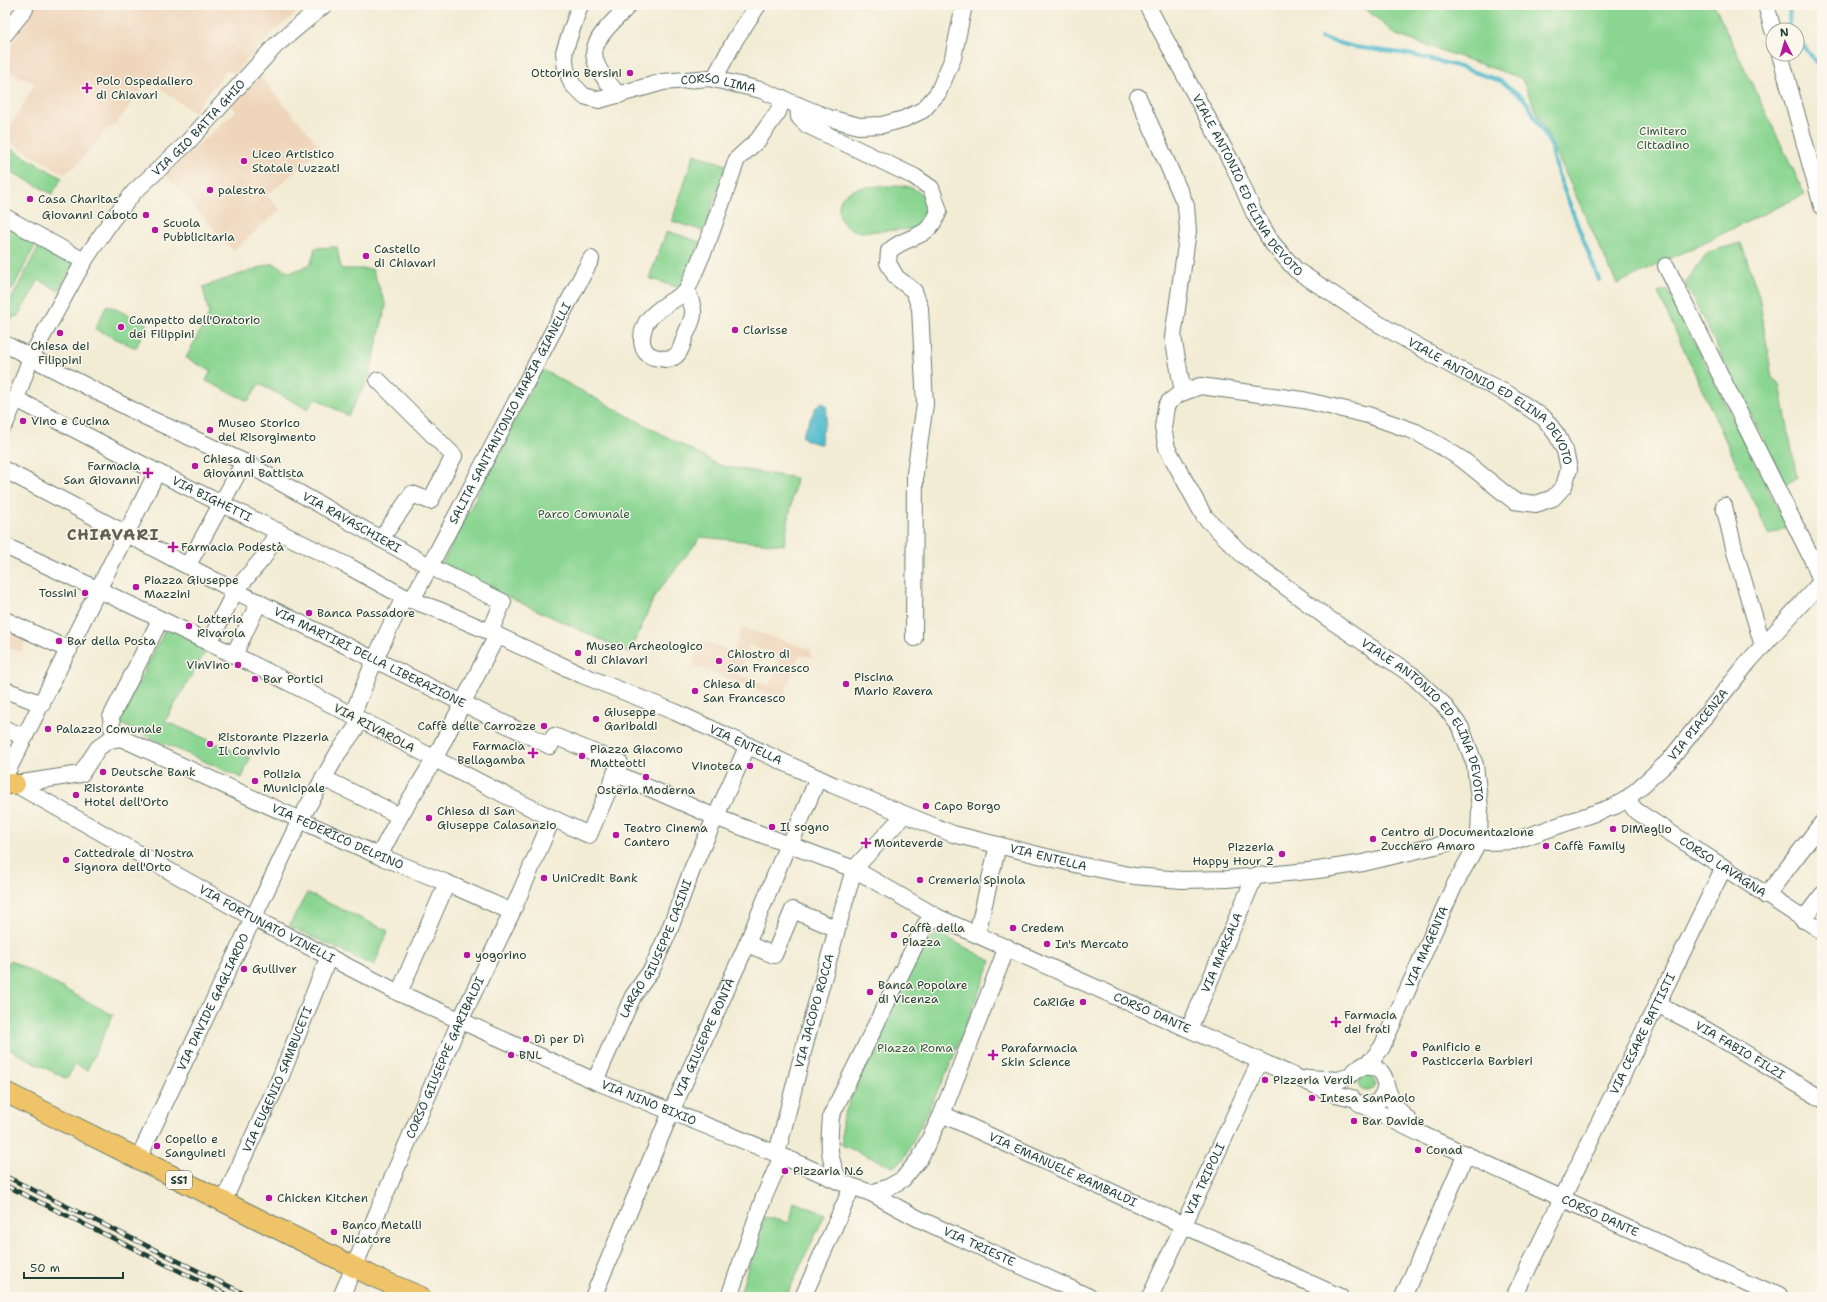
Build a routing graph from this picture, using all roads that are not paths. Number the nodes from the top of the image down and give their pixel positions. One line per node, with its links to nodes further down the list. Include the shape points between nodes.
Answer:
1 (324, 5): 21 (street, VIA GIO BATTA GHIO, via 276,45 186,144 134,192)
2 (580, 5): 13 (street, CORSO LIMA, via 564,52 566,69 572,84 584,96 600,100)
3 (629, 5): 13 (street, via 600,36 593,49 594,60 608,84)
4 (758, 5): 12 (street, via 736,38)
5 (964, 5): 16 (street, CORSO LIMA, via 953,58 938,93 923,110 882,125 859,126 829,118)
6 (1148, 5): 27 (street, VIALE ANTONIO ED ELINA DEVOTO, via 1235,169 1254,213 1272,243 1296,270 1372,320 1456,368 1508,394 1544,418 1565,451 1569,469 1564,486 1553,498 1536,504 1514,501 1444,448 1416,432 1368,415 1303,400 1200,386)
7 (1766, 5): 9 (street)
8 (25, 8): 10 (street)
9 (1771, 22)
10 (5, 34)
11 (1782, 62): 17 (street)
12 (714, 79): 13 (street, CORSO LIMA, via 663,82); 15 (street, CORSO LIMA)
13 (619, 95)
14 (1138, 97): 27 (street, via 1186,206 1188,231 1174,337)
15 (783, 98): 16 (street, CORSO LIMA); 23 (street, via 778,112 758,140 737,159 710,236)
16 (798, 105): 49 (street, via 799,117 807,125 915,177 931,188 939,211 927,232 897,244 889,251 888,263 896,277 914,291 920,308 925,404 916,473)
17 (1820, 190): 18 (street)
18 (1822, 206)
19 (5, 216): 21 (street)
20 (591, 259): 40 (street, SALITA SANT’ANTONIO MARIA GIANELLI)
21 (84, 261): 25 (street, VIA GIO BATTA GHIO)
22 (1666, 266): 41 (street, via 1814,563)
23 (687, 290)
24 (5, 344): 25 (street, VIA RAVASCHIERI)
25 (30, 357): 28 (street, VIA GIO BATTA GHIO); 30 (street, VIA RAVASCHIERI, via 144,416)
26 (378, 380): 37 (street, via 454,456 430,501 412,494)
27 (1183, 392): 76 (street, VIALE ANTONIO ED ELINA DEVOTO, via 1166,407 1163,428 1167,448 1204,516 1242,554 1326,618 1412,675 1443,704 1461,728 1475,765 1480,808)
28 (16, 399): 29 (street, VIA GIO BATTA GHIO); 32 (street, VIA BIGHETTI)
29 (5, 424)
30 (244, 462): 33 (street); 37 (street, VIA RAVASCHIERI)
31 (5, 470): 35 (street)
32 (157, 472): 33 (street, VIA BIGHETTI); 35 (street)
33 (222, 503): 36 (street, VIA BIGHETTI); 39 (street)
34 (1724, 506): 51 (street)
35 (125, 531): 39 (street); 42 (street)
36 (278, 531): 43 (street, via 263,558); 44 (street, VIA BIGHETTI)
37 (380, 539): 40 (street, VIA RAVASCHIERI)
38 (5, 546): 42 (street)
39 (190, 564): 43 (street, VIA MARTIRI DELLA LIBERAZIONE)
40 (428, 566): 44 (street, SALITA SANT’ANTONIO MARIA GIANELLI); 48 (street, VIA RAVASCHIERI, via 503,602)
41 (1821, 582): 51 (street, VIA PIACENZA)
42 (98, 589): 47 (street); 52 (street)
43 (235, 591): 45 (street, VIA MARTIRI DELLA LIBERAZIONE); 50 (street)
44 (408, 598): 48 (street, VIA BIGHETTI); 54 (street, SALITA SANT’ANTONIO MARIA GIANELLI)
45 (259, 602): 53 (street); 54 (street, VIA MARTIRI DELLA LIBERAZIONE)
46 (5, 620): 52 (street)
47 (160, 620): 50 (street, VIA RIVAROLA); 62 (street, via 111,717 112,728)
48 (493, 633): 56 (street, VIA BIGHETTI, via 582,675); 57 (street)
49 (914, 638)
50 (209, 643): 53 (street, VIA RIVAROLA)
51 (1763, 646): 69 (street, VIA PIACENZA, via 1669,761)
52 (69, 650): 58 (street)
53 (234, 655): 59 (street, VIA RIVAROLA)
54 (375, 659): 57 (street, VIA MARTIRI DELLA LIBERAZIONE); 59 (street, VIA DAVIDE GAGLIARDO)
55 (5, 690): 58 (street)
56 (650, 701): 63 (street, VIA ENTELLA)
57 (462, 702): 64 (street); 65 (street, VIA MARTIRI DELLA LIBERAZIONE, via 550,746 554,736 620,763)
58 (42, 704): 61 (street)
59 (356, 719): 64 (street, VIA RIVAROLA); 66 (street, VIA DAVIDE GAGLIARDO)
60 (5, 729): 61 (street)
61 (25, 737): 68 (street)
62 (121, 738): 68 (street, via 109,740 98,748 80,774); 74 (street, VIA FEDERICO DELPINO)
63 (748, 744): 67 (street, VIA ENTELLA); 72 (street, LARGO GIUSEPPE CASINI)
64 (434, 760): 71 (street); 73 (street, VIA RIVAROLA)
65 (615, 773): 72 (street); 73 (street, VIA RIVAROLA, via 589,835)
66 (323, 778): 71 (street); 74 (street, VIA DAVIDE GAGLIARDO)
67 (818, 778): 70 (street, VIA ENTELLA); 77 (street, VIA GIUSEPPE BONTÀ)
68 (8, 781): 88 (street, VIA FORTUNATO VINELLI)
69 (1627, 799): 76 (street, VIA ENTELLA, via 1615,806 1514,841); 80 (street, CORSO LAVAGNA, via 1635,810)
70 (904, 815): 78 (street, VIA ENTELLA, via 953,834); 81 (street)
71 (400, 816): 79 (street)
72 (715, 817): 77 (street); 105 (street, LARGO GIUSEPPE CASINI, via 652,969 633,996)
73 (552, 819): 86 (street, CORSO GIUSEPPE GARIBALDI)
74 (300, 820): 79 (street, VIA FEDERICO DELPINO); 88 (street, VIA DAVIDE GAGLIARDO)
75 (1822, 823): 85 (street)
76 (1478, 842): 82 (street, VIA ENTELLA, via 1452,842 1363,863); 100 (street, VIA MAGENTA, via 1454,886)
77 (789, 845): 81 (street); 93 (street, VIA GIUSEPPE BONTÀ)
78 (998, 845): 82 (street, VIA ENTELLA, via 1134,876 1182,880); 92 (street)
79 (379, 856): 83 (street, VIA FEDERICO DELPINO)
80 (1723, 868): 85 (street, CORSO LAVAGNA); 97 (street, VIA CESARE BATTISTI)
81 (854, 869): 87 (street); 90 (street, VIA JACOPO ROCCA)
82 (1255, 876): 99 (street, VIA MARSALA)
83 (447, 883): 86 (street, VIA FEDERICO DELPINO); 96 (street)
84 (1822, 895): 89 (street)
85 (1766, 896): 89 (street, CORSO LAVAGNA)
86 (512, 912): 98 (street, CORSO GIUSEPPE GARIBALDI)
87 (937, 917): 92 (street); 115 (street, via 925,925 832,1116 828,1148 832,1163)
88 (253, 918): 95 (street, VIA FORTUNATO VINELLI); 114 (street, VIA DAVIDE GAGLIARDO)
89 (1803, 920): 91 (street, CORSO LAVAGNA)
90 (837, 930): 93 (street, via 793,910 774,955); 112 (street, VIA JACOPO ROCCA)
91 (1822, 931)
92 (977, 934): 94 (street)
93 (747, 944): 109 (street, VIA GIUSEPPE BONTÀ)
94 (1007, 947): 99 (street, CORSO DANTE); 110 (street)
95 (329, 956): 96 (street, VIA FORTUNATO VINELLI); 118 (street, VIA EUGENIO SAMBUCETI, via 280,1076)
96 (399, 993): 98 (street, VIA FORTUNATO VINELLI)
97 (1657, 1004): 107 (street, VIA FABIO FILZI, via 1703,1028); 117 (street, VIA CESARE BATTISTI)
98 (460, 1021): 105 (street, VIA NINO BIXIO); 120 (street, CORSO GIUSEPPE GARIBALDI)
99 (1189, 1029): 101 (street, CORSO DANTE)
100 (1382, 1047): 102 (street, VIA MAGENTA, via 1372,1060); 104 (street, VIA MAGENTA)
101 (1260, 1061): 103 (street, CORSO DANTE); 119 (street, VIA TRIPOLI)
102 (1355, 1071): 103 (street, CORSO DANTE, via 1340,1080); 104 (street, via 1372,1066); 108 (street, via 1347,1088)
103 (1297, 1078): 108 (street, CORSO DANTE)
104 (1383, 1078): 108 (street, via 1382,1096 1378,1101 1367,1105); 111 (street, CORSO DANTE, via 1398,1112)
105 (595, 1081): 109 (street, VIA NINO BIXIO)
106 (5, 1092): 114 (main road, SS1)
107 (1822, 1099)
108 (1357, 1101): 111 (street, CORSO DANTE)
109 (671, 1112): 112 (street, VIA NINO BIXIO); 123 (street, VIA GIUSEPPE BONTÀ)
110 (942, 1114): 116 (street, via 920,1158 903,1179); 119 (street, VIA EMANUELE RAMBALDI)
111 (1422, 1134): 113 (street, CORSO DANTE)
112 (779, 1154): 115 (street, VIA NINO BIXIO); 124 (street, VIA JACOPO ROCCA)
113 (1466, 1154): 117 (street, CORSO DANTE); 129 (street)
114 (138, 1160): 118 (main road, SS1)
115 (846, 1185): 116 (street); 125 (street)
116 (871, 1193): 126 (street, VIA TRIESTE, via 917,1218)
117 (1561, 1198): 130 (street, VIA CESARE BATTISTI); 131 (street, CORSO DANTE)
118 (223, 1202): 120 (main road, SS1)
119 (1183, 1226): 127 (street, VIA TRIPOLI); 128 (street, VIA EMANUELE RAMBALDI)
120 (353, 1266): 121 (street, CORSO GIUSEPPE GARIBALDI); 122 (main road, SS1)
121 (340, 1297)
122 (421, 1297)
123 (593, 1297)
124 (729, 1297)
125 (803, 1297)
126 (1089, 1297)
127 (1150, 1297)
128 (1340, 1297)
129 (1403, 1297)
130 (1514, 1297)
131 (1778, 1297)

